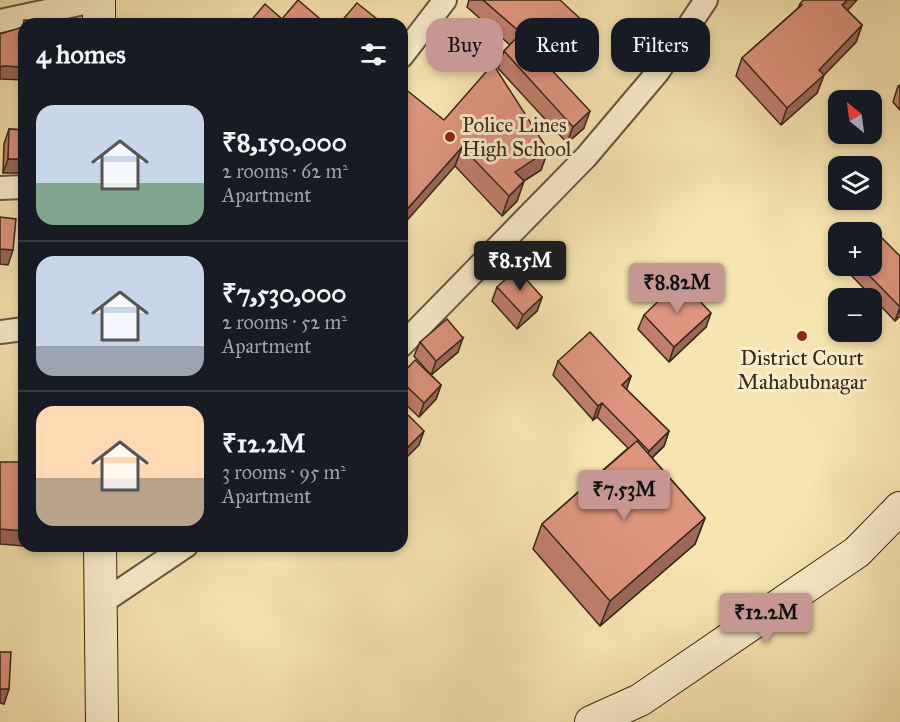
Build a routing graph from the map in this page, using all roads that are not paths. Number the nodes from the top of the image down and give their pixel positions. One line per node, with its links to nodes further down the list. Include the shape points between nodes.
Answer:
1 (99, 0): 4 (street); 5 (street)
2 (445, 0): 6 (street)
3 (706, 0): 11 (street, via 658,72 586,157)
4 (99, 18)
5 (0, 21)
6 (408, 48)
7 (18, 187): 8 (street)
8 (0, 188)
9 (18, 330): 10 (street)
10 (0, 332)
11 (408, 339)
12 (900, 508): 17 (street, via 857,552 640,700)
13 (100, 552): 15 (street)
14 (177, 552): 15 (street)
15 (100, 604): 16 (street)
16 (102, 722)
17 (591, 722)

